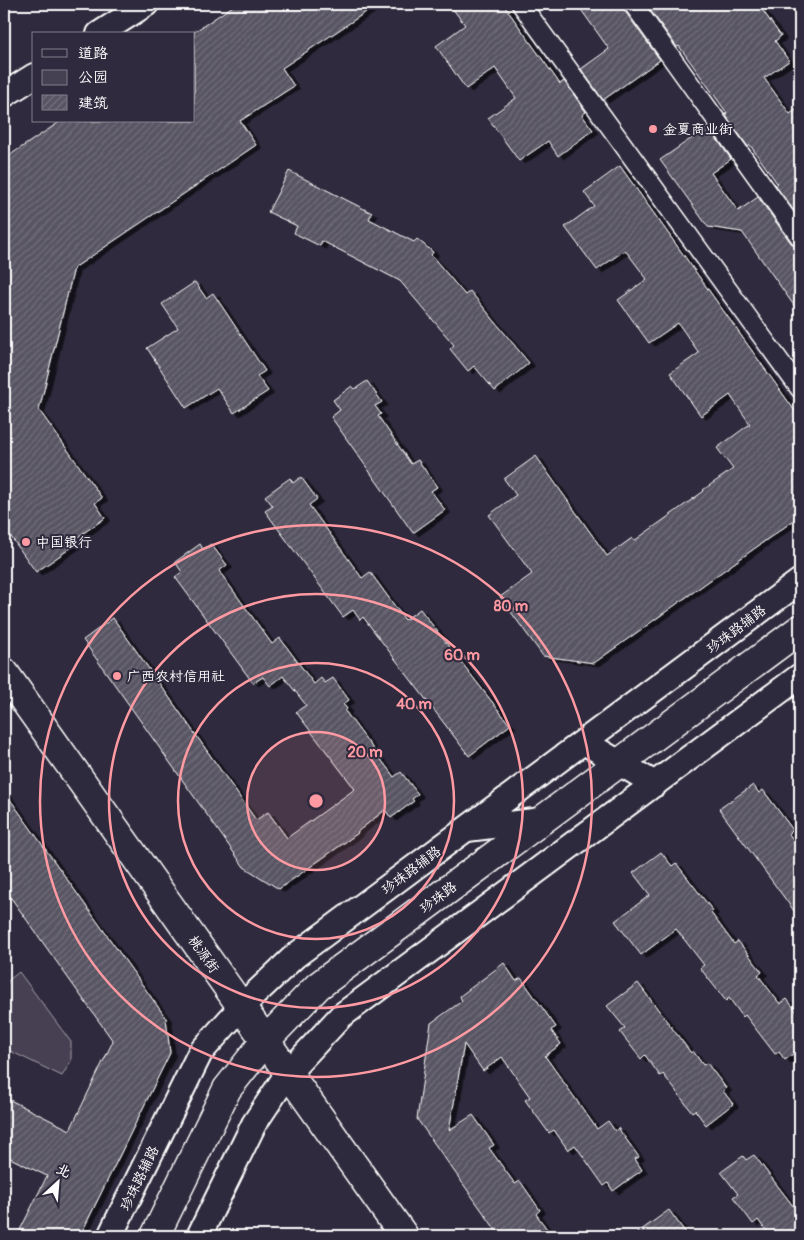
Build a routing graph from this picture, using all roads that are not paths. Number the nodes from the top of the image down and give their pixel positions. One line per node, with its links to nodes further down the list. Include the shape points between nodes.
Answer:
1 (146, 4): 4 (street)
2 (520, 4): 8 (street)
3 (633, 4): 7 (street)
4 (102, 32)
5 (32, 77): 6 (street)
6 (4, 95)
7 (800, 237)
8 (800, 389)
9 (800, 582): 13 (street, 珍珠路辅路)
10 (800, 629): 14 (street, 珍珠路)
11 (4, 672): 18 (street, 桃源街)
12 (800, 676): 15 (street)
13 (584, 742): 14 (street); 17 (street, 珍珠路辅路)
14 (619, 763): 15 (street); 16 (street, 珍珠路)
15 (654, 784): 20 (street, via 341,1016)
16 (542, 820): 17 (street); 19 (street, 珍珠路, via 318,986)
17 (467, 829): 18 (street, 珍珠路辅路, via 295,956)
18 (241, 1007): 19 (street, 桃源街); 21 (street, 珍珠路辅路, via 200,1053)
19 (265, 1041): 20 (street, 桃源街); 22 (street, 珍珠路, via 227,1089)
20 (288, 1073): 23 (street, via 254,1124); 24 (street, 桃源街)
21 (110, 1236)
22 (155, 1236)
23 (199, 1236)
24 (404, 1236)

